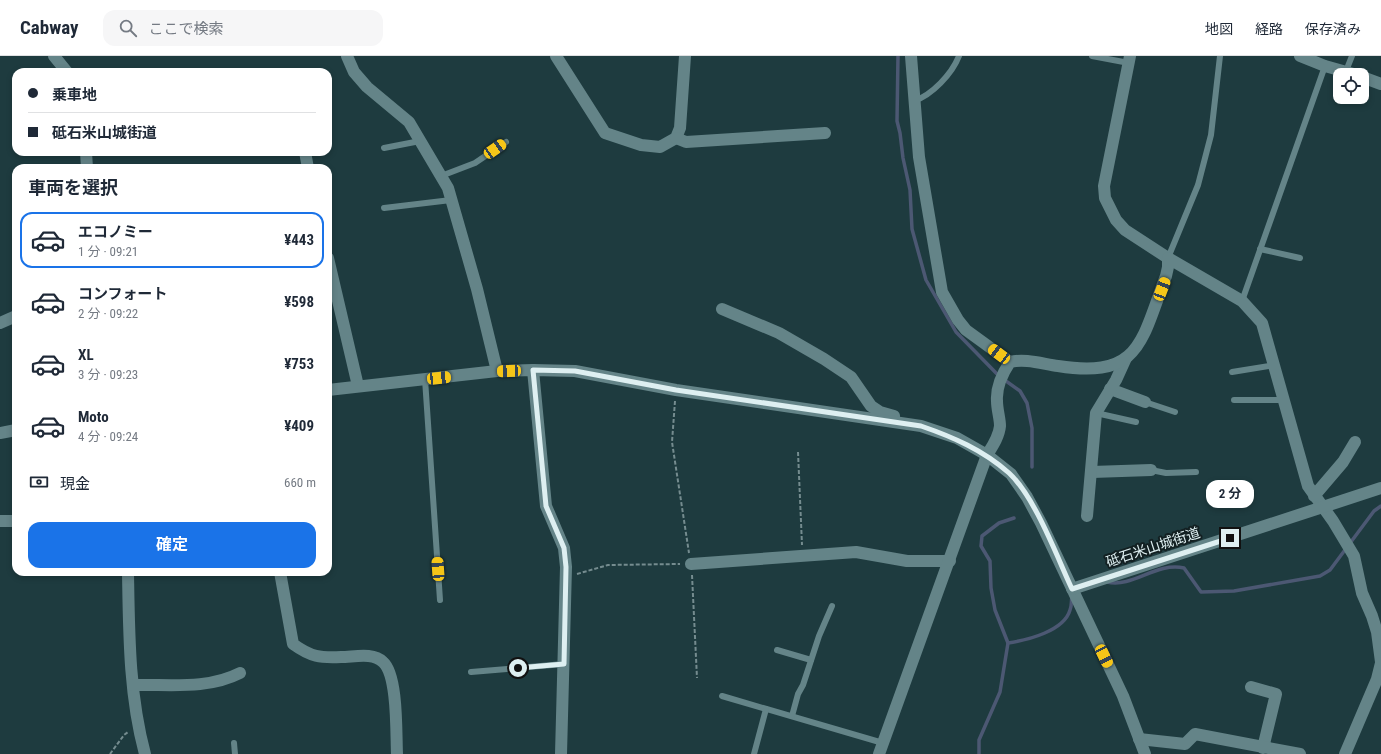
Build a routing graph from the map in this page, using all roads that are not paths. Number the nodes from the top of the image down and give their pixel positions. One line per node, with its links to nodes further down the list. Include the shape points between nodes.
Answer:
1 (54, 56): 13 (street)
2 (347, 56): 21 (street, via 354,72 367,87 409,122)
3 (556, 56): 20 (street, via 605,133 647,146 660,147)
4 (685, 56): 20 (street, via 680,128)
5 (911, 56): 18 (street)
6 (959, 56): 18 (lane, via 955,67 923,98)
7 (1092, 56): 11 (lane)
8 (1220, 56): 28 (lane, via 1211,135 1198,185)
9 (1300, 56): 12 (street)
10 (1352, 56): 15 (lane)
11 (1130, 60): 28 (street, via 1104,186 1105,198 1116,220 1125,230)
12 (1325, 66): 14 (street); 27 (lane)
13 (64, 68)
14 (1333, 68)
15 (1352, 68)
16 (1369, 80): 17 (street)
17 (1381, 84)
18 (914, 101): 36 (street, via 919,157 942,292 966,330)
19 (825, 133): 20 (street, via 686,142)
20 (676, 138)
21 (420, 141): 23 (lane); 24 (street)
22 (506, 142): 24 (lane, via 475,162)
23 (384, 148)
24 (441, 176): 25 (street)
25 (451, 200): 26 (lane); 39 (street)
26 (384, 208)
27 (1260, 249): 29 (lane); 31 (lane)
28 (1168, 258): 31 (street); 35 (street, via 1166,276 1143,338 1135,352)
29 (1300, 258)
30 (332, 275): 42 (street)
31 (1242, 300): 37 (street, via 1262,323)
32 (722, 309): 51 (street, via 778,333 824,359 850,377 871,406 899,419)
33 (12, 318): 34 (street)
34 (0, 322)
35 (1126, 358): 36 (street, via 1111,367 1095,370 1018,360); 44 (street)
36 (1010, 362): 55 (street, via 999,383 997,400 1000,427)
37 (1275, 364): 40 (lane); 46 (street)
38 (533, 370): 39 (street); 51 (street, via 575,371 676,390); 75 (street, via 546,506 564,548)
39 (497, 371): 41 (street)
40 (1232, 372)
41 (425, 379): 42 (street); 70 (lane)
42 (358, 386): 43 (street)
43 (332, 389)
44 (1110, 389): 47 (street); 49 (street)
45 (1234, 400): 46 (lane)
46 (1284, 400): 60 (street, via 1308,486)
47 (1145, 402): 48 (lane)
48 (1175, 412)
49 (1096, 413): 50 (lane); 57 (street)
50 (1136, 422)
51 (900, 423): 55 (street, via 921,426 957,438)
52 (12, 431): 53 (street)
53 (0, 433)
54 (1355, 442): 60 (street, via 1343,462)
55 (987, 456): 65 (street); 69 (street, via 1010,474 1027,497)
56 (1151, 470): 57 (street); 58 (lane, via 1166,474)
57 (1092, 472): 62 (street)
58 (1196, 472)
59 (1381, 488): 61 (street, 砥石米山城街道)
60 (1314, 496): 61 (street)
61 (1323, 508): 69 (street, 砥石米山城街道); 74 (street, via 1354,556 1362,594 1377,632)
62 (1087, 516)
63 (0, 521): 64 (street)
64 (12, 521)
65 (950, 561): 66 (street, via 908,561 856,552); 85 (street)
66 (691, 564)
67 (128, 576): 78 (street)
68 (281, 576): 89 (street, via 293,644 304,653 319,658 371,656 383,662 392,679)
69 (1072, 589): 83 (street, via 1123,696)
70 (440, 600)
71 (832, 606): 73 (lane)
72 (777, 650): 73 (lane)
73 (811, 660): 82 (lane)
74 (1381, 663): 94 (street, via 1377,679)
75 (564, 664): 76 (lane); 90 (street)
76 (471, 672)
77 (240, 673): 78 (street, via 225,681 208,684)
78 (133, 685): 87 (street, via 137,726)
79 (1251, 686): 86 (street, via 1276,694)
80 (722, 696): 81 (lane)
81 (766, 709): 82 (lane); 91 (lane)
82 (792, 716): 85 (lane)
83 (1139, 740): 86 (street, via 1185,744 1195,734); 92 (street)
84 (234, 743): 88 (lane)
85 (881, 748)
86 (1263, 748): 93 (street)
87 (146, 754)
88 (235, 754)
89 (397, 754)
90 (561, 754)
91 (754, 754)
92 (1145, 754)
93 (1300, 754)
94 (1345, 754)

